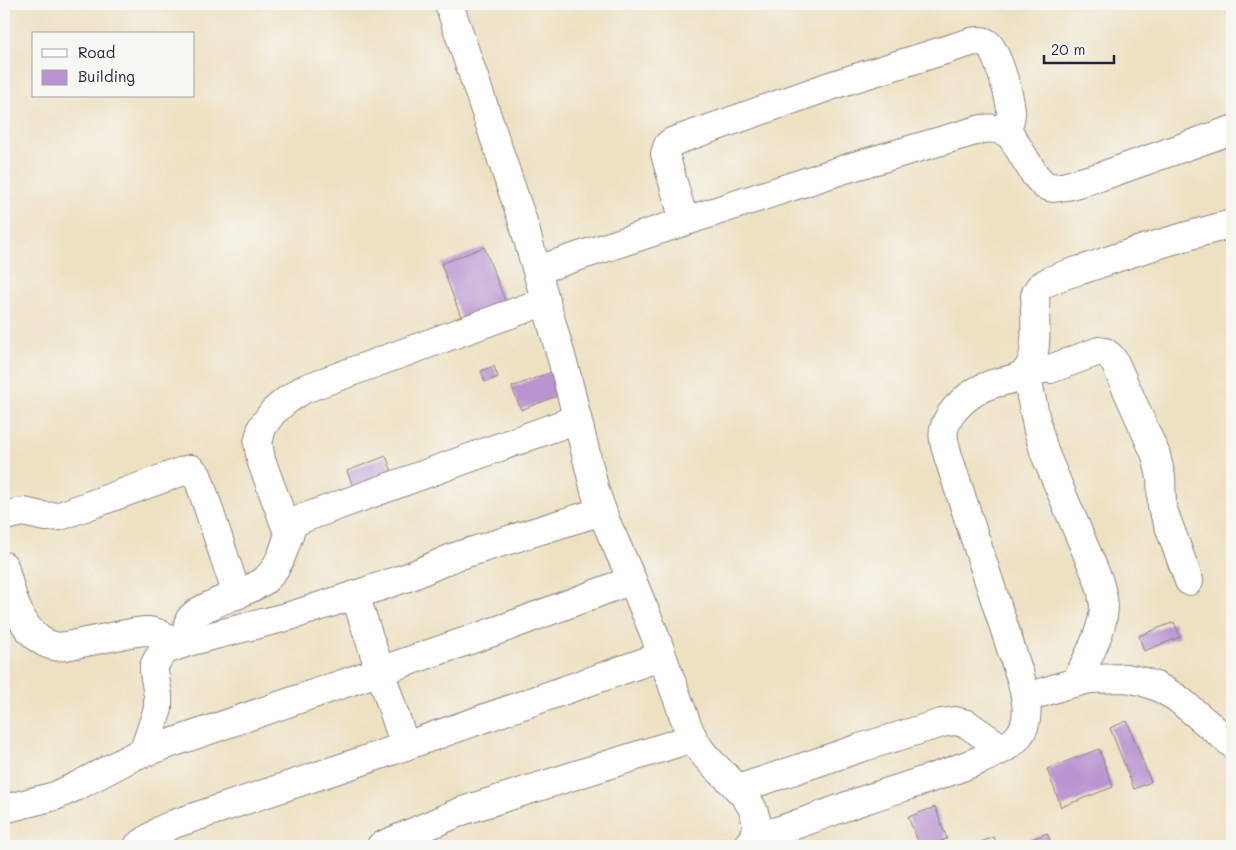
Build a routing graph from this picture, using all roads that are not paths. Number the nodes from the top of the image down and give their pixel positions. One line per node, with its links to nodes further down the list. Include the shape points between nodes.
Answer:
1 (450, 4): 6 (street)
2 (1232, 130): 3 (street, via 1102,176 1053,188 1044,186)
3 (1006, 132): 4 (street, via 982,128); 4 (street, via 1011,111 1009,96 994,53 985,42 972,42 836,84 672,142 665,154)
4 (684, 221): 6 (street)
5 (1232, 224): 8 (street, via 1045,283 1035,296 1035,351)
6 (537, 270): 7 (street)
7 (546, 301): 9 (street); 12 (street, via 304,389 273,412 262,427 258,443 261,460)
8 (1029, 368): 15 (street, via 1050,369 1099,352 1110,356 1156,455 1162,508); 21 (street, via 1045,454 1103,595 1102,623); 22 (street, via 1022,375 970,395 954,410 944,430 948,456)
9 (577, 419): 10 (street); 12 (street, via 314,513 295,523)
10 (602, 511): 14 (street); 17 (street, via 454,557)
11 (4, 516): 16 (street, via 23,512 60,516 191,469 197,474)
12 (289, 536): 16 (street, via 274,571 255,587)
13 (4, 566): 18 (street, via 20,616 35,636 44,642 54,646 67,645 148,631)
14 (632, 580): 19 (street); 20 (street)
15 (1189, 581)
16 (237, 595): 18 (street, via 194,615)
17 (355, 595): 18 (street, via 290,616); 20 (street)
18 (184, 643): 27 (street, via 162,653 154,666 158,709)
19 (662, 656): 23 (street); 25 (street)
20 (381, 671): 25 (street); 27 (street)
21 (1076, 682): 22 (street); 24 (street, via 1126,678 1158,687 1177,698)
22 (1026, 698): 26 (street, via 1024,727 1019,736)
23 (693, 738): 28 (street, via 702,753); 32 (street, via 462,811)
24 (1232, 744)
25 (405, 746): 31 (street, via 174,824)
26 (1003, 749): 28 (street, via 967,724 955,721 860,748); 30 (street, via 960,768)
27 (144, 753): 29 (street, via 54,796)
28 (738, 789): 30 (street, via 755,813 756,824)
29 (4, 809)
30 (751, 841)
31 (138, 846)
32 (380, 846)

